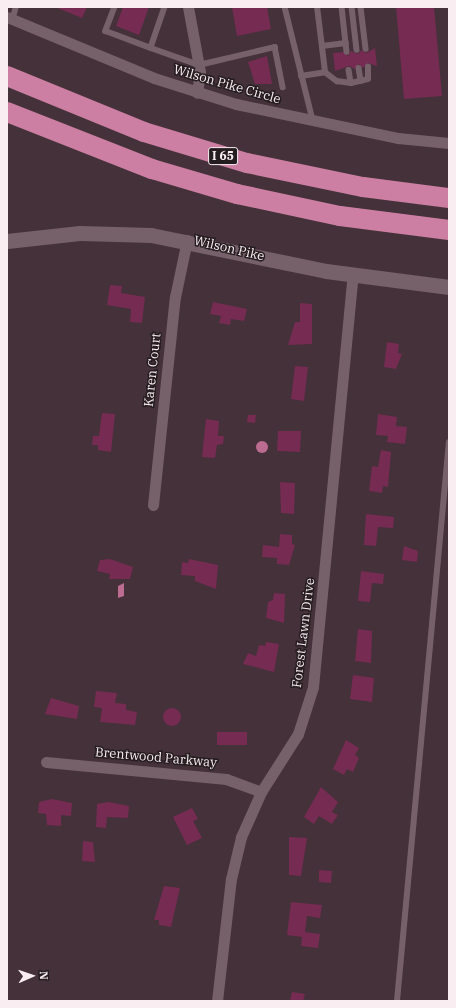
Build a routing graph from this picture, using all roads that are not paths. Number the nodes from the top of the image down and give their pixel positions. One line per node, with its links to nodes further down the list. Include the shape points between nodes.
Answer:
1 (16, 7): 10 (lane)
2 (115, 7): 13 (lane, via 106,31)
3 (165, 7): 13 (lane)
4 (188, 7): 17 (street)
5 (284, 7): 23 (lane)
6 (317, 7): 12 (lane)
7 (342, 7): 11 (lane)
8 (352, 7): 15 (lane)
9 (361, 7): 14 (lane)
10 (9, 18): 27 (street, Wilson Pike Circle)
11 (346, 43): 12 (lane); 16 (lane)
12 (322, 46): 21 (lane)
13 (151, 48): 17 (lane)
14 (366, 49)
15 (357, 50)
16 (347, 52)
17 (199, 65): 26 (lane, via 275,47); 27 (street)
18 (368, 67): 24 (lane, via 369,78)
19 (359, 68): 24 (lane)
20 (349, 70): 25 (lane)
21 (325, 72): 23 (lane); 25 (lane, via 337,81)
22 (7, 76): 31 (highway, I 65, via 144,132 240,161 363,187)
23 (301, 76): 29 (lane)
24 (361, 82): 25 (lane)
25 (351, 83)
26 (283, 87)
27 (197, 93): 29 (street, Wilson Pike Circle)
28 (7, 112): 32 (highway, I 65, via 152,169 237,194 340,216)
29 (314, 122): 30 (street, Wilson Pike Circle)
30 (449, 143)
31 (449, 198)
32 (449, 230)
33 (187, 240): 34 (main road, Wilson Pike, via 96,232); 35 (main road, Wilson Pike); 38 (street, Karen Court, via 175,297)
34 (7, 242)
35 (353, 275): 36 (main road, Wilson Pike); 40 (street, Forest Lawn Drive, via 315,672 301,726)
36 (449, 287)
37 (449, 442): 42 (lane)
38 (153, 504)
39 (46, 762): 40 (street, Brentwood Parkway, via 226,778)
40 (261, 792): 41 (street, Forest Lawn Drive, via 245,824 234,863)
41 (217, 1001)
42 (397, 1001)

